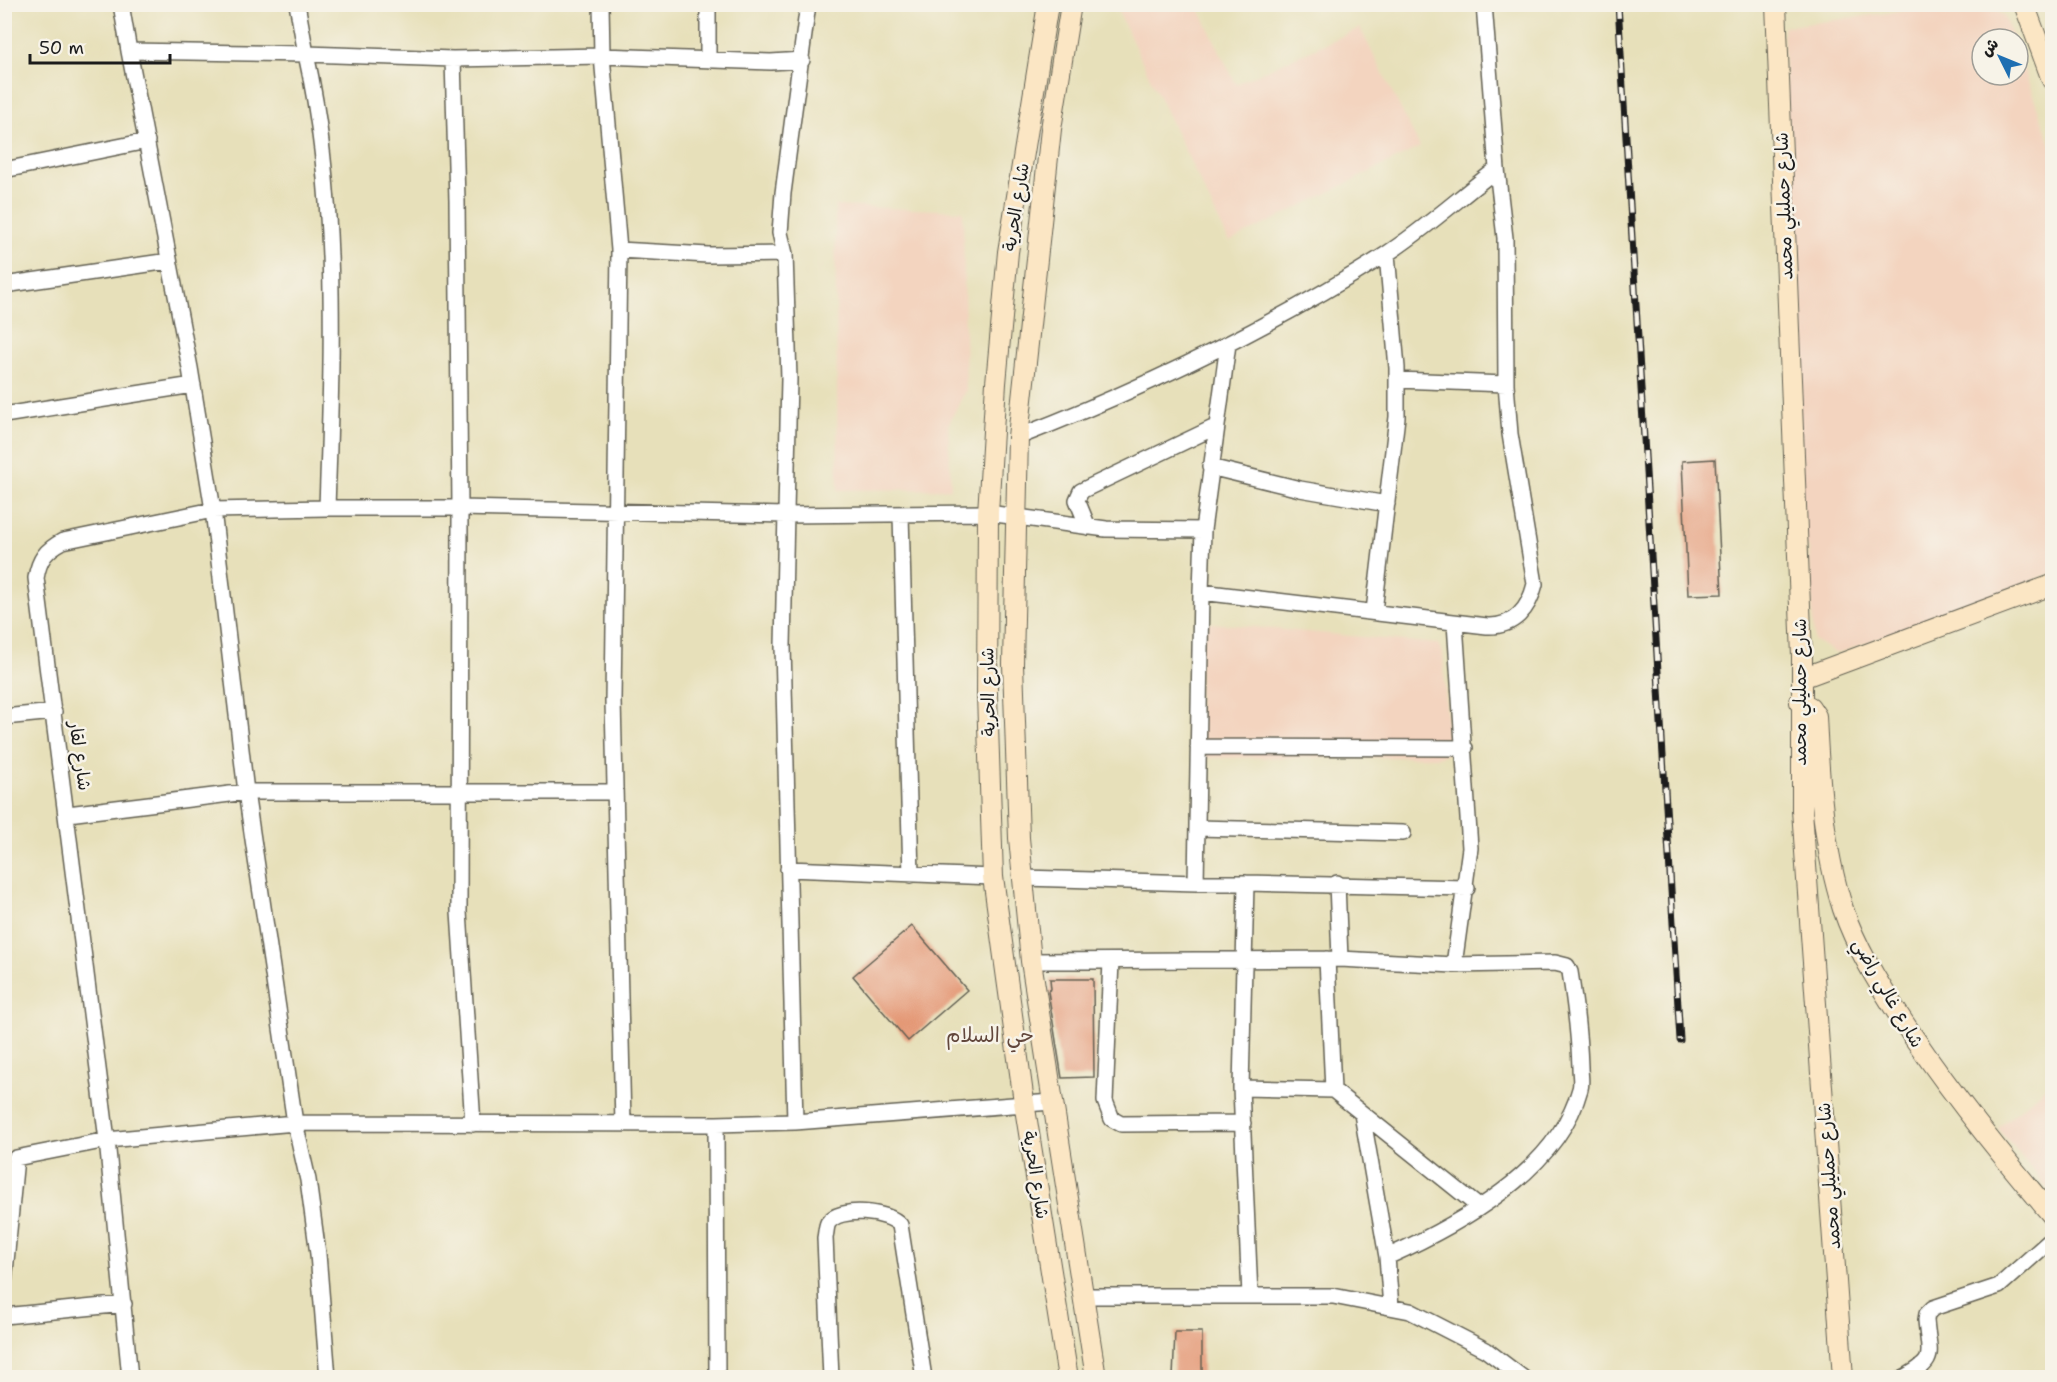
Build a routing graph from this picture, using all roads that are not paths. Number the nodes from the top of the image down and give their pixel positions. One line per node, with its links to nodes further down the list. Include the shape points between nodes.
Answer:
1 (121, 4): 11 (street)
2 (297, 4): 12 (street)
3 (601, 4): 13 (street)
4 (708, 4): 14 (street)
5 (808, 4): 16 (street)
6 (1048, 4): 39 (main road, شارع الحرية, via 1008,252)
7 (1071, 4): 32 (main road, شارع الحرية, via 1051,129)
8 (1484, 4): 19 (street)
9 (1776, 4): 49 (main road, شارع حمليلي محمد)
10 (2024, 4): 17 (main road)
11 (129, 51): 12 (street); 18 (street)
12 (306, 54): 15 (street); 35 (street, via 318,109 327,195)
13 (602, 56): 14 (street); 15 (street); 21 (street)
14 (708, 58): 16 (street)
15 (453, 59): 36 (street)
16 (802, 60): 22 (street, via 783,193 780,233)
17 (2052, 80)
18 (147, 141): 20 (street); 24 (street)
19 (1497, 169): 23 (street); 28 (street, via 1505,238)
20 (4, 170)
21 (619, 250): 22 (street); 38 (street)
22 (785, 254): 40 (street, via 789,378)
23 (1387, 254): 26 (street); 27 (street)
24 (170, 261): 25 (street); 29 (street)
25 (4, 285)
26 (1228, 344): 31 (street); 32 (street, via 1083,412)
27 (1397, 380): 28 (street); 34 (street)
28 (1506, 384): 48 (street, via 1510,434 1535,584 1531,600 1512,621 1500,626)
29 (193, 385): 30 (street); 37 (street)
30 (4, 415)
31 (1215, 427): 33 (street); 43 (street, via 1081,491 1077,500)
32 (1018, 437): 42 (main road, شارع الحرية)
33 (1210, 467): 34 (street, via 1300,489); 44 (street)
34 (1388, 504): 47 (street)
35 (327, 508): 36 (street, شارع لقار); 37 (street, شارع لقار)
36 (460, 508): 38 (street, شارع لقار); 55 (street)
37 (213, 510): 51 (street, شارع لقار, via 63,540 44,554 36,578); 56 (street)
38 (616, 510): 40 (street, شارع لقار); 57 (street)
39 (988, 513): 41 (street, شارع لقار); 42 (street, شارع لقار); 63 (main road, شارع الحرية)
40 (784, 515): 41 (street, شارع لقار); 61 (street)
41 (902, 515): 62 (street)
42 (1017, 517): 43 (street, شارع لقار); 64 (main road, شارع الحرية, via 1013,664 1018,838)
43 (1088, 527): 44 (street, شارع لقار, via 1158,532)
44 (1203, 530): 46 (street)
45 (2052, 585): 49 (main road)
46 (1201, 592): 47 (street); 53 (street)
47 (1374, 611): 48 (street)
48 (1455, 623): 54 (street)
49 (1802, 678): 50 (main road, شارع حمليلي محمد)
50 (1800, 702): 88 (main road, شارع غالي راضي, via 1816,716 1829,849 1844,909 1863,956 1934,1069); 105 (main road, شارع حمليلي محمد, via 1802,810)
51 (54, 712): 52 (street); 58 (street, شارع لقار)
52 (4, 717)
53 (1198, 747): 54 (street); 59 (street)
54 (1465, 748): 68 (street, via 1470,848)
55 (460, 791): 56 (street); 57 (street); 82 (street, via 459,912)
56 (246, 792): 58 (street); 80 (street)
57 (615, 792): 83 (street)
58 (68, 814): 85 (street, شارع لقار)
59 (1197, 828): 60 (street); 65 (street)
60 (1403, 833)
61 (788, 868): 62 (street); 79 (street)
62 (911, 875): 63 (street)
63 (993, 877): 76 (main road, شارع الحرية)
64 (1024, 878): 65 (street); 71 (main road, شارع الحرية)
65 (1196, 883): 66 (street)
66 (1246, 883): 67 (street); 69 (street)
67 (1337, 883): 68 (street); 70 (street)
68 (1467, 888): 73 (street)
69 (1242, 958): 70 (street); 72 (street); 74 (street)
70 (1334, 959): 73 (street); 75 (street)
71 (1031, 961): 72 (street); 77 (main road, شارع الحرية)
72 (1111, 961): 81 (street, via 1105,1101 1112,1119 1121,1124)
73 (1454, 965): 87 (street, via 1562,963 1570,972 1579,1032 1581,1088 1556,1141 1504,1191)
74 (1241, 1088): 75 (street); 81 (street)
75 (1333, 1090): 78 (street)
76 (1024, 1102): 77 (street); 79 (street); 102 (main road, شارع الحرية)
77 (1052, 1102): 92 (main road, شارع الحرية)
78 (1362, 1114): 87 (street); 90 (street)
79 (795, 1122): 84 (street)
80 (295, 1123): 82 (street); 85 (street); 98 (street, via 309,1180)
81 (1243, 1123): 93 (street)
82 (473, 1124): 83 (street)
83 (623, 1124): 84 (street)
84 (716, 1125): 99 (street)
85 (107, 1140): 86 (street); 94 (street, شارع لقار)
86 (10, 1158): 91 (street)
87 (1479, 1207): 90 (street)
88 (2052, 1215)
89 (2052, 1239): 106 (street, via 1999,1286 1934,1308 1927,1314 1929,1359)
90 (1387, 1257): 95 (street)
91 (4, 1282)
92 (1084, 1296): 93 (street); 103 (main road, شارع الحرية)
93 (1250, 1296): 95 (street, via 1333,1296)
94 (124, 1304): 96 (street); 97 (street, شارع لقار)
95 (1391, 1307): 104 (street, via 1410,1311 1486,1350)
96 (4, 1317)
97 (130, 1377)
98 (328, 1377)
99 (717, 1377)
100 (831, 1377): 101 (street, via 825,1238 828,1224 837,1215 852,1213 891,1216 900,1225)
101 (924, 1377)
102 (1068, 1377)
103 (1096, 1377)
104 (1523, 1377)
105 (1843, 1377)
106 (1903, 1377)

